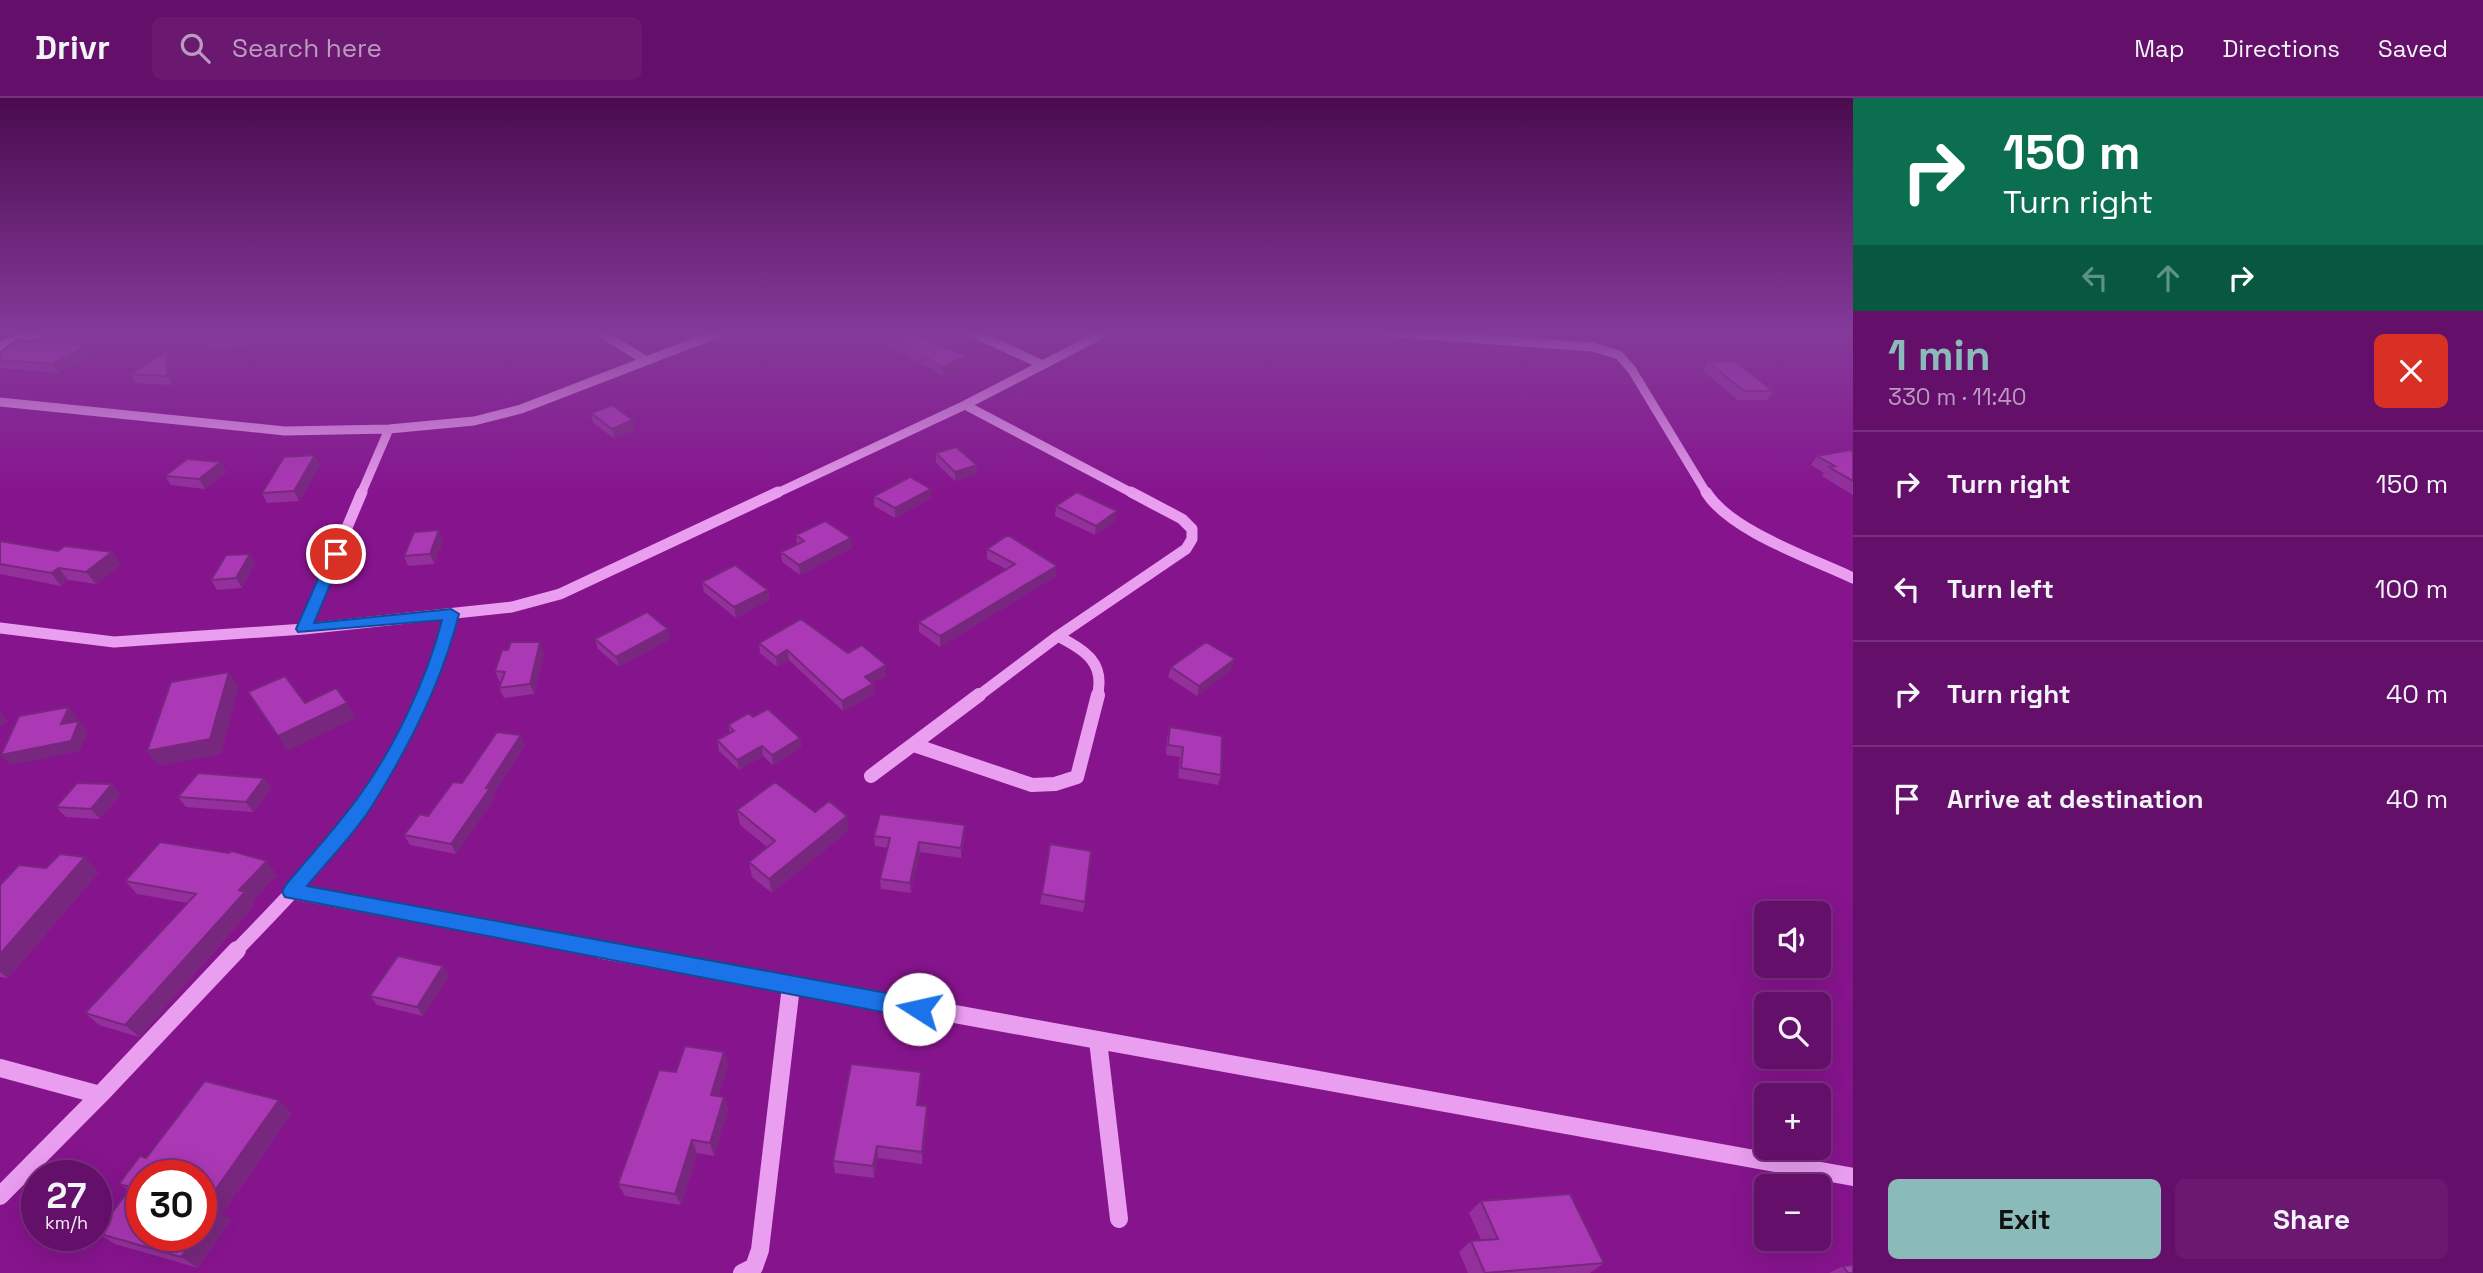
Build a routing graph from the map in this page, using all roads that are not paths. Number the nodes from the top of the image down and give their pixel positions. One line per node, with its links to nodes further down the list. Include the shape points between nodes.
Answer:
1 (578, 387): 6 (street, via 521,410 474,421)
2 (999, 387): 5 (street)
3 (1642, 387): 7 (street, via 1713,504 1741,526)
4 (0, 402): 6 (street, via 285,431)
5 (965, 405): 8 (street, via 560,594 512,607); 11 (street, via 1182,519 1192,529 1186,549)
6 (389, 429): 10 (street)
7 (1853, 578)
8 (451, 614): 10 (street); 14 (street, via 440,658 365,803)
9 (0, 628): 10 (street, via 105,642)
10 (304, 629)
11 (1058, 636): 12 (street); 12 (street, via 1088,654 1099,667 1101,682 1077,777 1032,785)
12 (914, 746): 13 (street)
13 (871, 776)
14 (292, 892): 15 (street); 18 (street)
15 (791, 986): 16 (street); 22 (street, via 760,1250 754,1267)
16 (1098, 1041): 19 (street); 21 (street)
17 (0, 1069): 18 (street)
18 (100, 1095): 20 (street)
19 (1853, 1177)
20 (0, 1196)
21 (1119, 1219)
22 (742, 1273)

